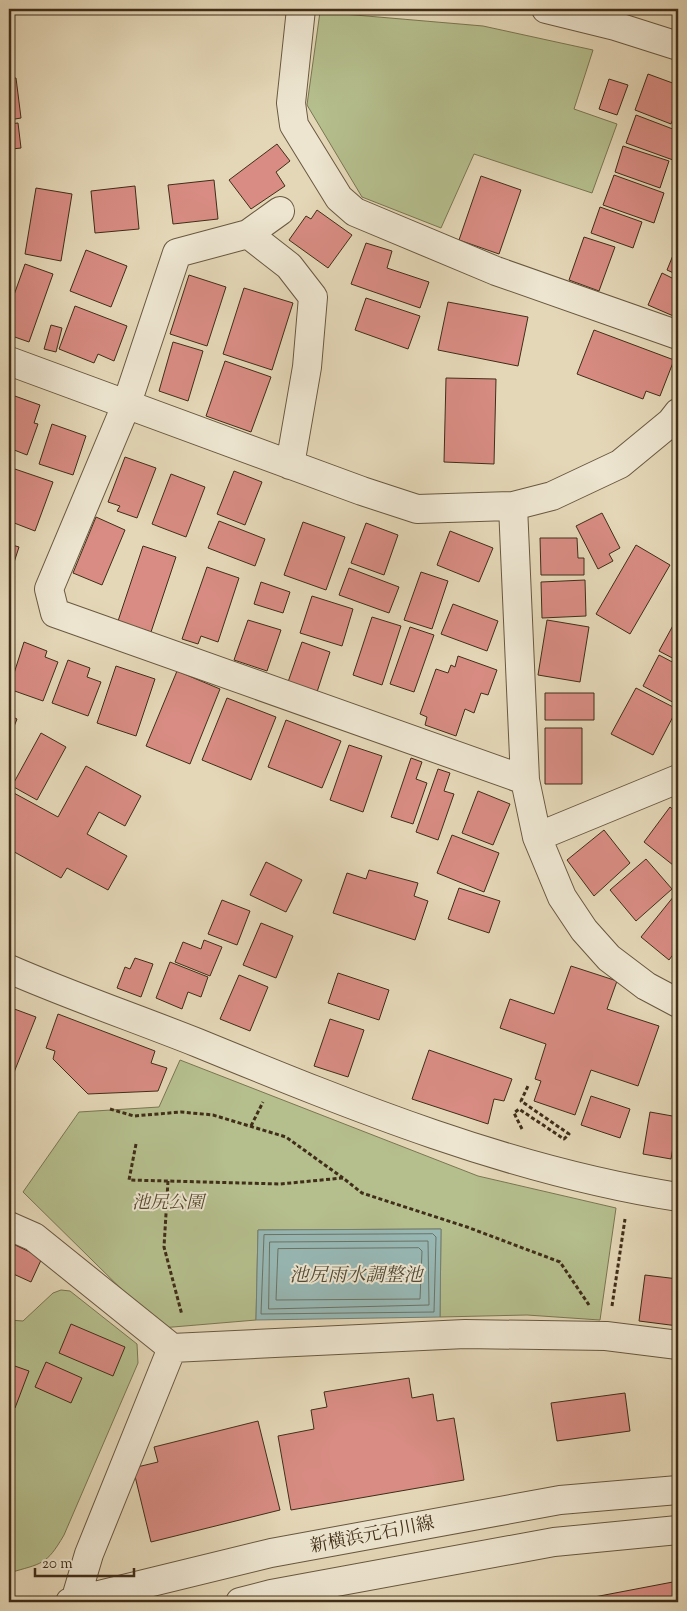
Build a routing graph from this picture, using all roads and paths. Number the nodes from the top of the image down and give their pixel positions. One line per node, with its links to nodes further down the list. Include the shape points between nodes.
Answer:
1 (301, 9): 6 (street, via 291,103 294,125 339,198 355,212 496,271)
2 (546, 9): 3 (street, via 616,26)
3 (678, 46)
4 (280, 211): 5 (street)
5 (248, 234): 8 (street, via 177,253); 10 (street, via 289,266 313,297 307,367)
6 (678, 335)
7 (9, 362): 8 (street)
8 (127, 404): 10 (street); 13 (street, via 49,589 55,613)
9 (678, 413): 11 (street, via 672,422 620,464 552,496)
10 (290, 464): 11 (street, via 417,509)
11 (513, 506): 13 (street)
12 (678, 779): 14 (street)
13 (525, 780): 14 (street)
14 (537, 837): 16 (street, via 562,898 584,930 609,958 646,986)
15 (9, 969): 20 (street, via 398,1122)
16 (678, 1003)
17 (528, 1086): 20 (path, via 521,1101 569,1134 564,1140 519,1109 514,1113)
18 (110, 1109): 21 (path, via 134,1116 181,1112 213,1115 286,1137)
19 (136, 1144): 22 (path, via 129,1180)
20 (540, 1166): 23 (street, via 598,1183)
21 (343, 1178): 22 (path, via 280,1184); 26 (path, via 362,1192 560,1262)
22 (168, 1181): 29 (path, via 164,1247)
23 (678, 1197)
24 (624, 1225): 27 (path)
25 (9, 1226): 29 (street, via 34,1237)
26 (590, 1306)
27 (612, 1307)
28 (678, 1345): 29 (street, via 606,1336 465,1334)
29 (182, 1348): 32 (street, via 89,1554)
30 (678, 1490): 32 (street, 新横浜元石川線, via 550,1501 271,1553)
31 (678, 1530): 33 (street, via 554,1542)
32 (73, 1602)
33 (240, 1602)

